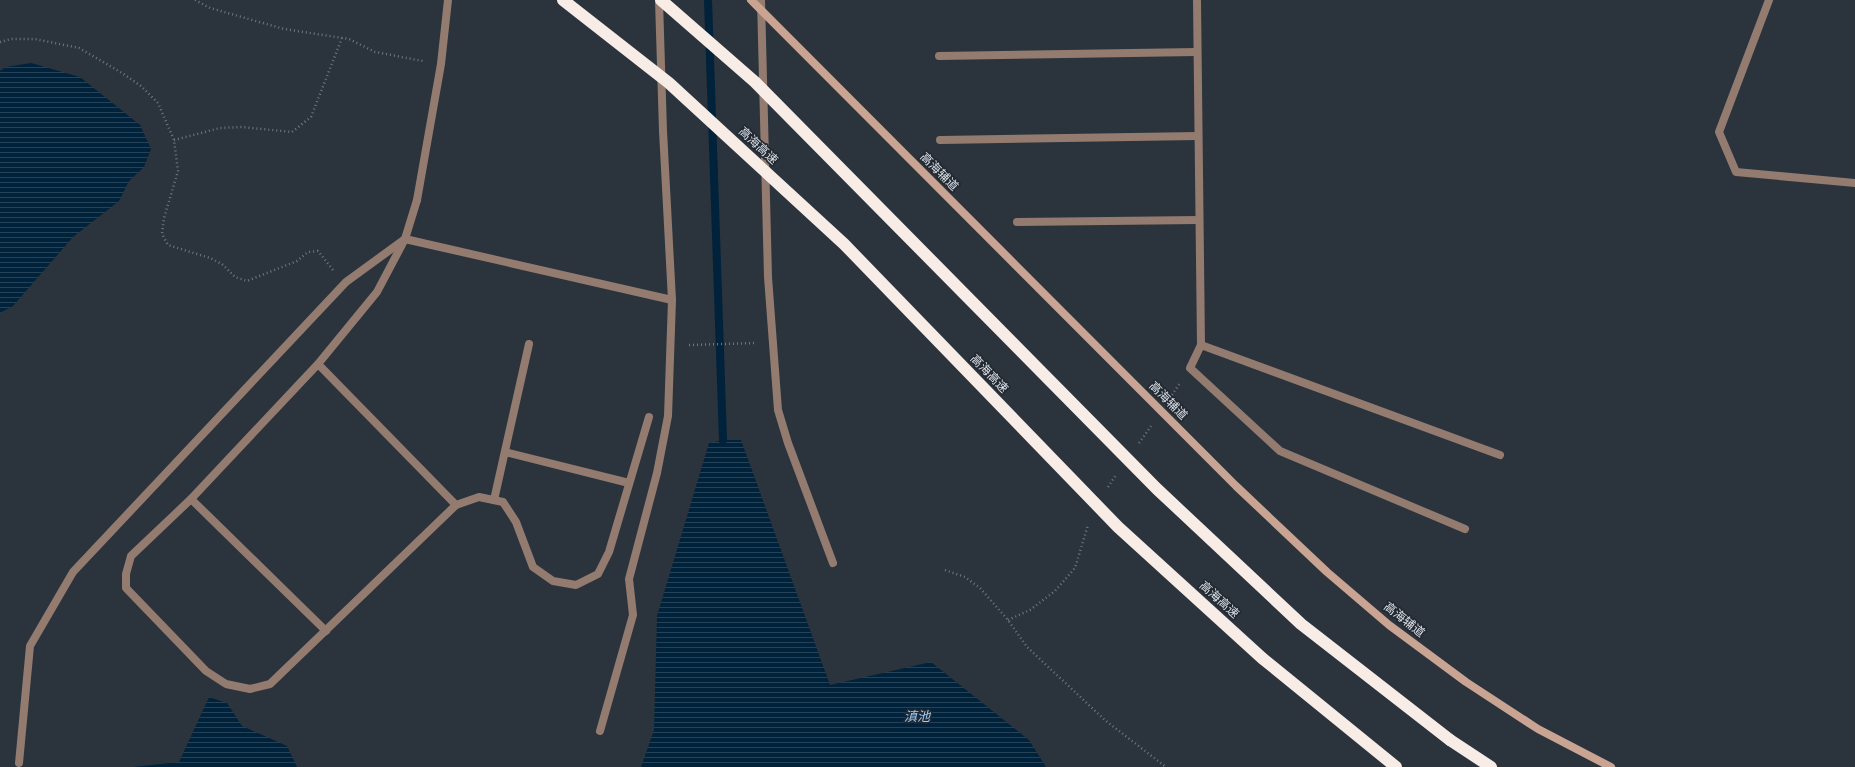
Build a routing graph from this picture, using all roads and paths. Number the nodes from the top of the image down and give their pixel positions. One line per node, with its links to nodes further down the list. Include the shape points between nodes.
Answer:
1 (195, 0): 9 (path, via 210,8 284,30)
2 (448, 0): 13 (street)
3 (563, 0): 42 (highway, 高海高速, bridge, via 669,82 844,244 1118,527 1262,658)
4 (660, 0): 22 (street, via 663,131); 43 (highway, bridge, via 755,82 1157,489 1301,624 1450,740)
5 (751, 0): 44 (main road, 高海辅道, bridge, via 1236,486 1327,572 1389,625 1466,682 1538,729)
6 (761, 0): 23 (street, via 768,277)
7 (1197, 0): 11 (street)
8 (1768, 0): 17 (street, via 1719,132 1736,172)
9 (342, 38): 13 (path, via 375,52); 15 (path, via 310,117 292,132 242,127 220,128)
10 (0, 42): 15 (path, via 10,39 34,39 79,48 122,72 146,90 158,103)
11 (1197, 52): 12 (street); 14 (street)
12 (939, 56)
13 (441, 64): 20 (street, via 417,200)
14 (1198, 136): 16 (street); 18 (street)
15 (174, 140): 21 (path, via 178,171 162,234 168,245 210,258 222,264 235,277 247,281 297,261 308,252 318,251 327,264)
16 (940, 140)
17 (1855, 183)
18 (1199, 220): 19 (street); 26 (street)
19 (1017, 222)
20 (405, 239): 21 (street); 22 (street); 27 (street, via 377,292)
21 (346, 282): 40 (street, via 73,572 30,646)
22 (672, 300): 25 (street)
23 (773, 342): 25 (path); 36 (street, via 778,410)
24 (529, 344): 29 (street)
25 (670, 345): 39 (street, via 668,416 657,473 629,579 633,615)
26 (1201, 345): 30 (street); 35 (street, via 1190,368 1280,451)
27 (318, 364): 32 (street); 34 (street)
28 (649, 417): 31 (street)
29 (505, 452): 31 (street); 33 (street)
30 (1500, 455)
31 (630, 483): 33 (street, via 609,552 598,574 576,585 553,581 533,566 516,522 503,502)
32 (192, 499): 38 (street); 38 (street, via 131,556 126,574 126,588 206,671 226,684 250,689 270,684)
33 (494, 500): 34 (street, via 479,497)
34 (456, 505): 38 (street)
35 (1466, 529)
36 (834, 563)
37 (944, 570): 41 (path, via 964,577 980,588 1027,647 1106,721)
38 (326, 631)
39 (600, 731)
40 (19, 762)
41 (1166, 767)
42 (1396, 767)
43 (1491, 767)
44 (1610, 767)

